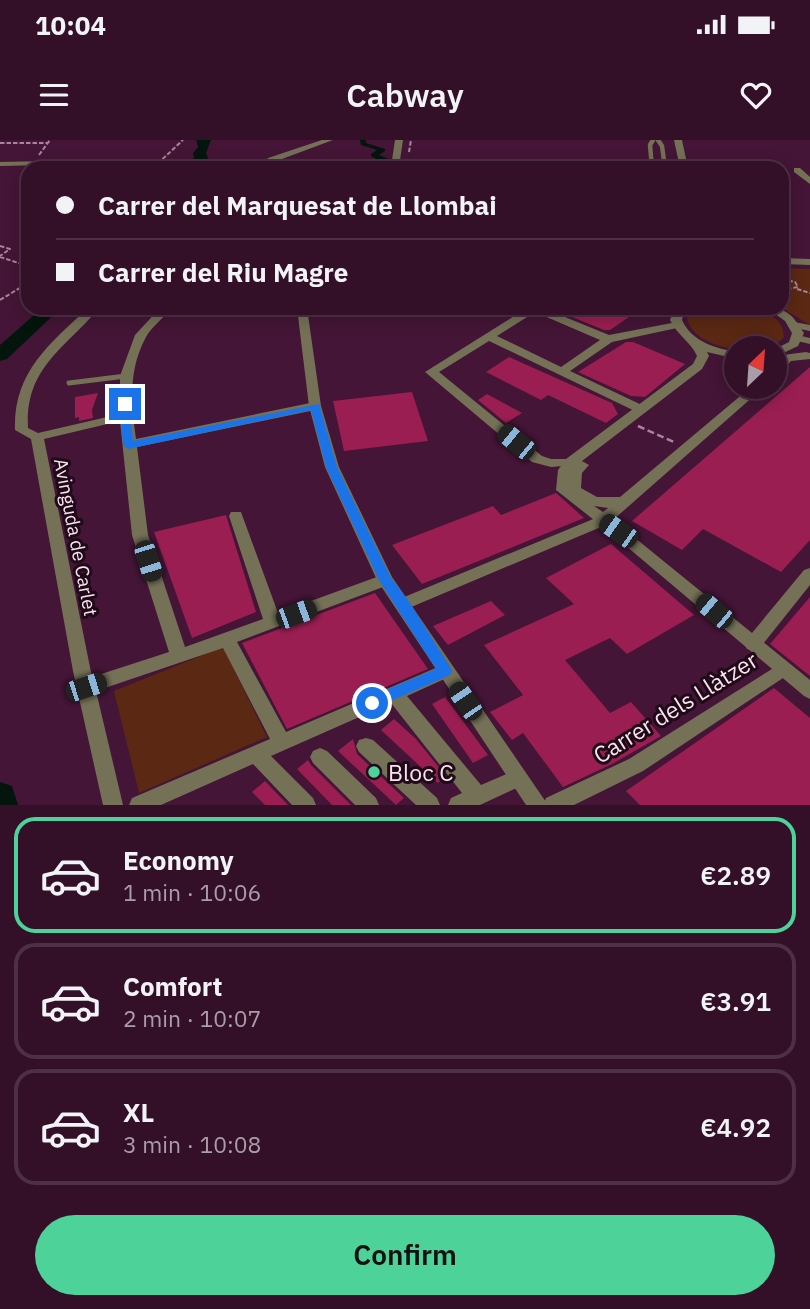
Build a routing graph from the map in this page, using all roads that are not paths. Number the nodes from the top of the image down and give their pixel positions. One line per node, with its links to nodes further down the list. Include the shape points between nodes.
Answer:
1 (329, 140): 6 (street)
2 (399, 140): 5 (street)
3 (656, 140): 7 (lane, via 650,145); 8 (lane, via 663,146)
4 (678, 140): 9 (street)
5 (396, 160)
6 (270, 161)
7 (651, 161)
8 (664, 161)
9 (682, 161)
10 (21, 163): 11 (street)
11 (0, 164)
12 (810, 170): 13 (street, via 797,170)
13 (810, 181)
14 (789, 261): 15 (street)
15 (810, 262)
16 (87, 315): 42 (street, Avinguda de Carlet, via 41,360 25,387 23,430)
17 (160, 315): 36 (street, via 141,335)
18 (303, 315): 39 (street)
19 (523, 315): 26 (street)
20 (551, 315): 28 (street)
21 (672, 315): 28 (street)
22 (675, 315): 30 (street, via 685,335)
23 (781, 315): 24 (street)
24 (794, 325): 25 (street); 27 (street)
25 (810, 328)
26 (488, 336): 35 (street); 45 (street, via 431,372 537,460)
27 (801, 337): 29 (street); 31 (street); 33 (street)
28 (608, 339): 35 (street)
29 (810, 341)
30 (698, 344): 32 (street); 40 (street, via 702,356 698,366)
31 (788, 349)
32 (724, 352)
33 (809, 354): 34 (street)
34 (788, 356)
35 (561, 372): 40 (street)
36 (126, 376): 37 (lane); 41 (street)
37 (69, 383)
38 (744, 399): 46 (street)
39 (315, 406): 44 (street); 50 (street, via 332,467)
40 (639, 409): 43 (street)
41 (127, 416): 42 (street); 44 (street)
42 (37, 438): 58 (street, Avinguda de Carlet)
43 (595, 443): 45 (street); 46 (street, via 597,454 575,470 574,489 589,501)
44 (128, 445): 55 (street, via 140,535)
45 (571, 462): 48 (street, via 563,489)
46 (624, 502): 48 (street)
47 (236, 516): 52 (street)
48 (603, 520): 51 (street); 54 (street)
49 (810, 574): 54 (street)
50 (385, 580): 51 (street); 52 (street)
51 (403, 604): 57 (street)
52 (273, 622): 53 (street)
53 (227, 639): 55 (street); 61 (street)
54 (753, 644): 56 (street)
55 (179, 656): 58 (street)
56 (783, 669): 59 (street); 74 (street, Carrer dels Llàtzer, via 636,765)
57 (445, 671): 60 (street); 65 (street)
58 (86, 687): 67 (street, Avinguda de Carlet)
59 (810, 691)
60 (394, 693): 61 (street); 66 (street)
61 (282, 742): 63 (street)
62 (366, 746): 71 (street)
63 (256, 754): 68 (street); 69 (street)
64 (320, 757): 70 (street)
65 (518, 778): 66 (street); 73 (street)
66 (477, 796): 72 (street)
67 (113, 805)
68 (139, 805)
69 (306, 805)
70 (369, 805)
71 (430, 805)
72 (458, 805)
73 (538, 805)
74 (553, 805)

